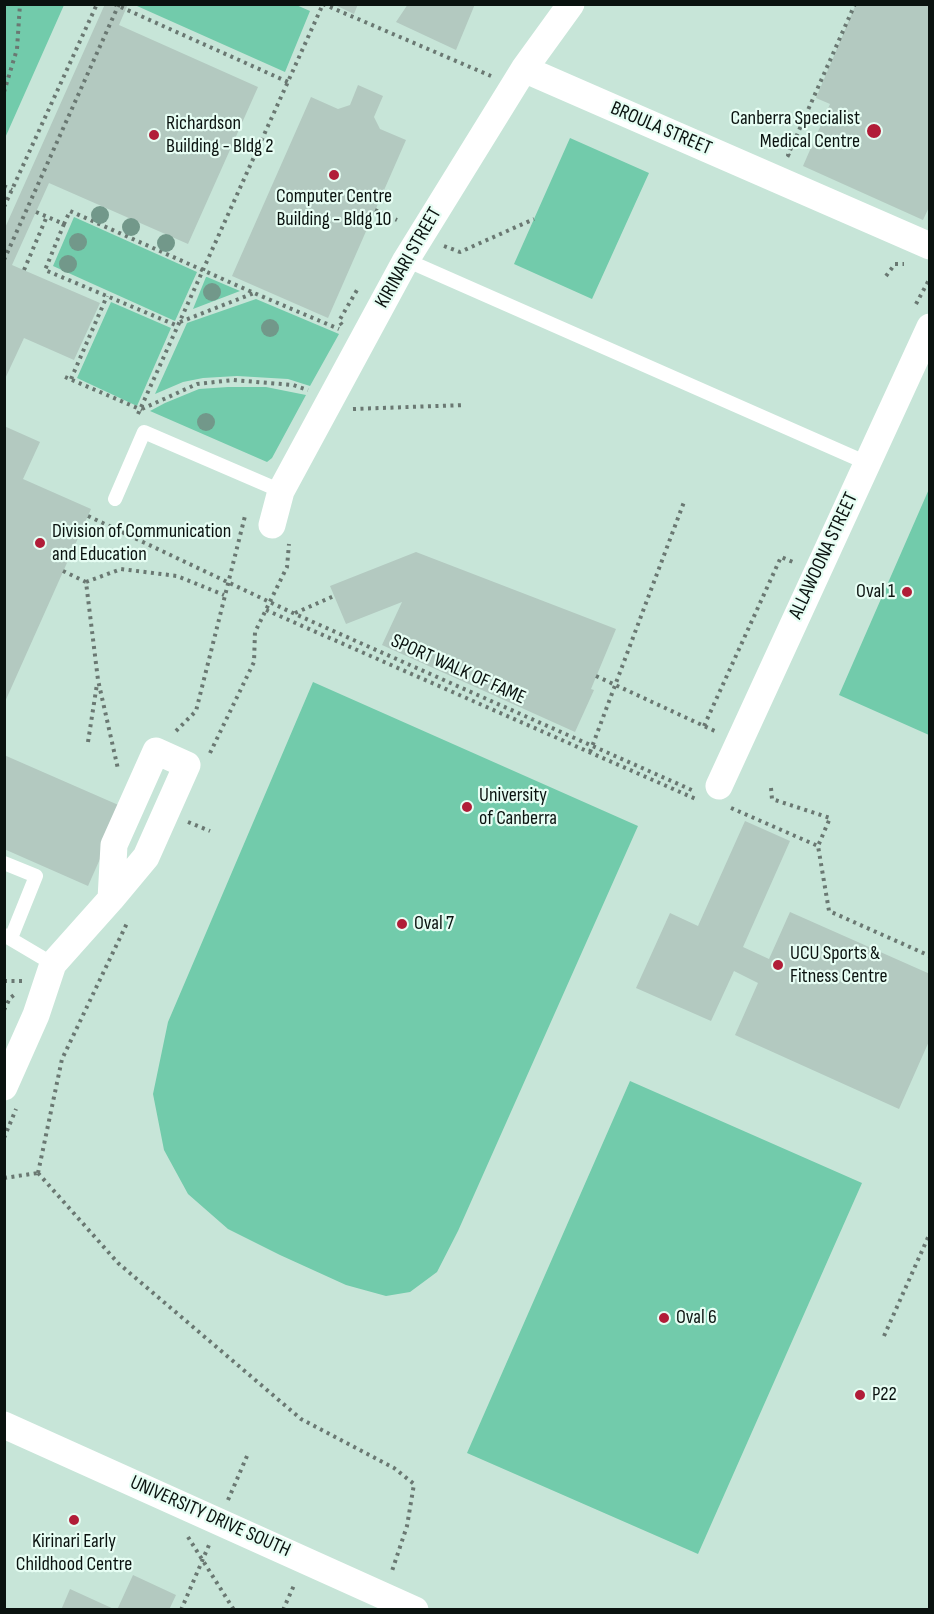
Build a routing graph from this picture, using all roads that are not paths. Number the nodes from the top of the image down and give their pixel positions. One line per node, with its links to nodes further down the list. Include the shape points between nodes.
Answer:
1 (570, 4): 2 (street, KIRINARI STREET)
2 (524, 69): 3 (street, BROULA STREET); 4 (street, KIRINARI STREET)
3 (930, 246)
4 (406, 260): 6 (lane); 7 (street, KIRINARI STREET)
5 (930, 327): 6 (street, ALLAWOONA STREET)
6 (867, 463): 11 (street, ALLAWOONA STREET)
7 (281, 491): 8 (lane, via 144,432); 9 (street, KIRINARI STREET)
8 (115, 499)
9 (272, 525)
10 (156, 751): 14 (street, via 114,845 111,899)
11 (712, 797)
12 (4, 863): 13 (lane, via 36,876)
13 (8, 937): 14 (lane)
14 (53, 964): 15 (street)
15 (4, 1088)
16 (4, 1425): 17 (street, UNIVERSITY DRIVE SOUTH)
17 (415, 1610)

